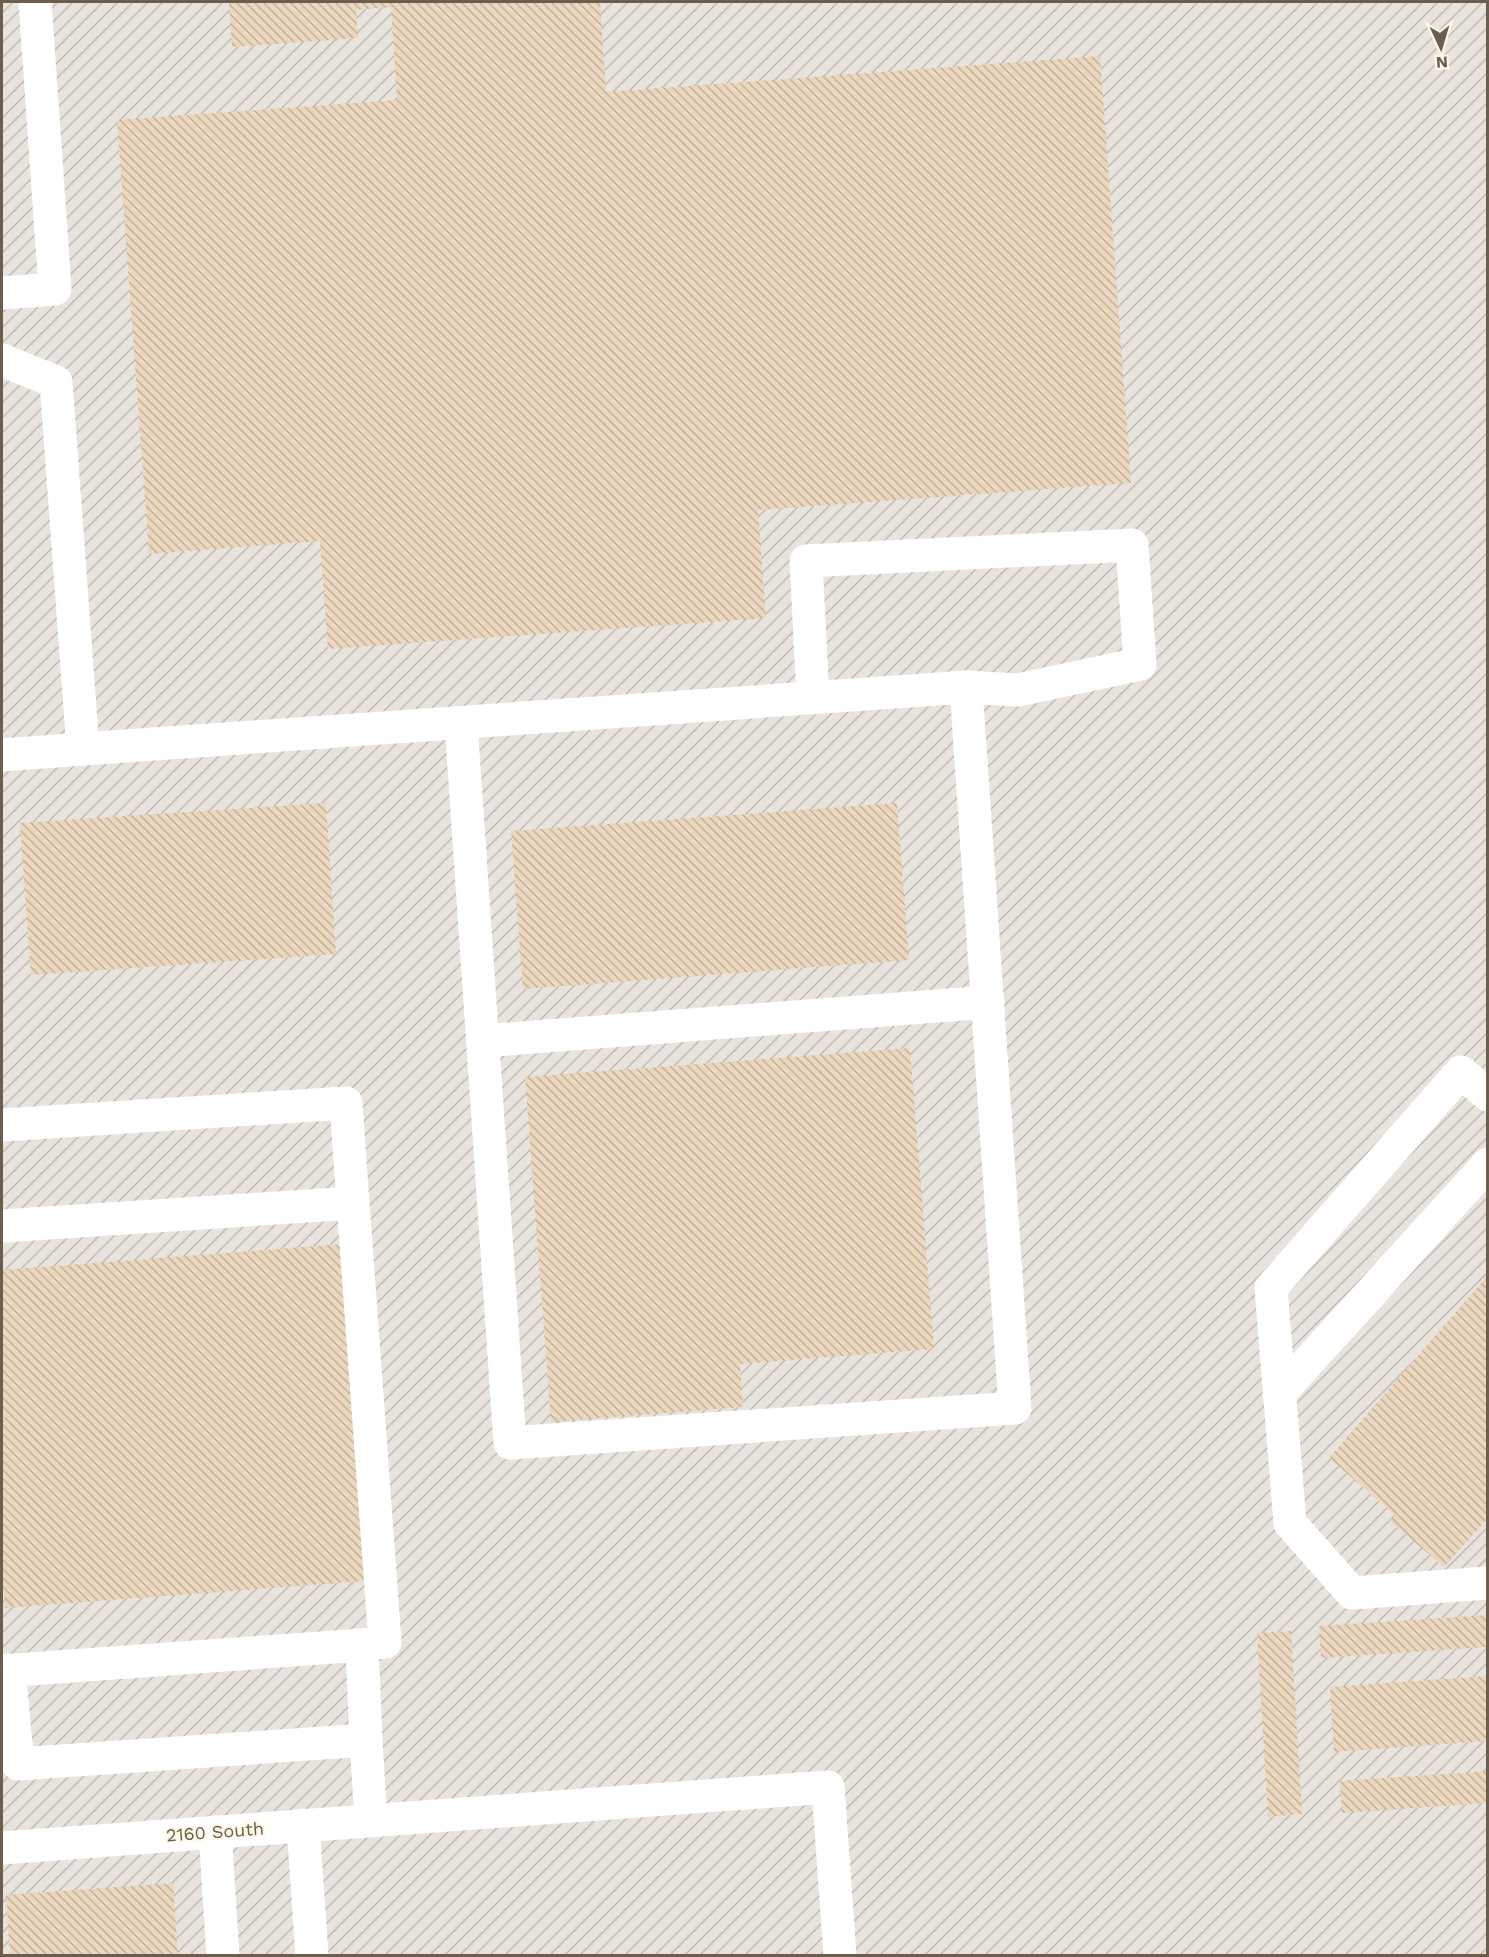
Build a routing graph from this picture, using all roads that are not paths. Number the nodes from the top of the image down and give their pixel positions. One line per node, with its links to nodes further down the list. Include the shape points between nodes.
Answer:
1 (35, 2): 2 (street, via 54,289)
2 (2, 293)
3 (2, 360): 7 (street, via 56,382)
4 (966, 687): 5 (street); 5 (street, via 1018,690 1140,663 1132,544 806,561); 9 (street)
5 (813, 698): 6 (street)
6 (461, 723): 7 (street); 10 (street)
7 (83, 749): 8 (street)
8 (2, 755)
9 (988, 1002): 10 (street); 10 (street, via 1015,1408 510,1443)
10 (483, 1041)
11 (1488, 1095): 16 (street, via 1461,1072 1271,1288)
12 (2, 1125): 14 (street, via 346,1103)
13 (1488, 1164): 16 (street)
14 (353, 1203): 15 (street); 18 (street, via 386,1642)
15 (2, 1226)
16 (1279, 1394): 17 (street, via 1290,1523 1352,1593)
17 (1488, 1583)
18 (362, 1645): 19 (street); 20 (street)
19 (5, 1670): 20 (street, via 18,1764)
20 (366, 1740): 21 (street)
21 (371, 1821): 22 (street, 2160 South); 27 (street, 2160 South, via 828,1787)
22 (303, 1825): 23 (street, 2160 South); 26 (street)
23 (215, 1832): 24 (street, 2160 South); 25 (street)
24 (2, 1848)
25 (223, 1956)
26 (312, 1956)
27 (840, 1956)

